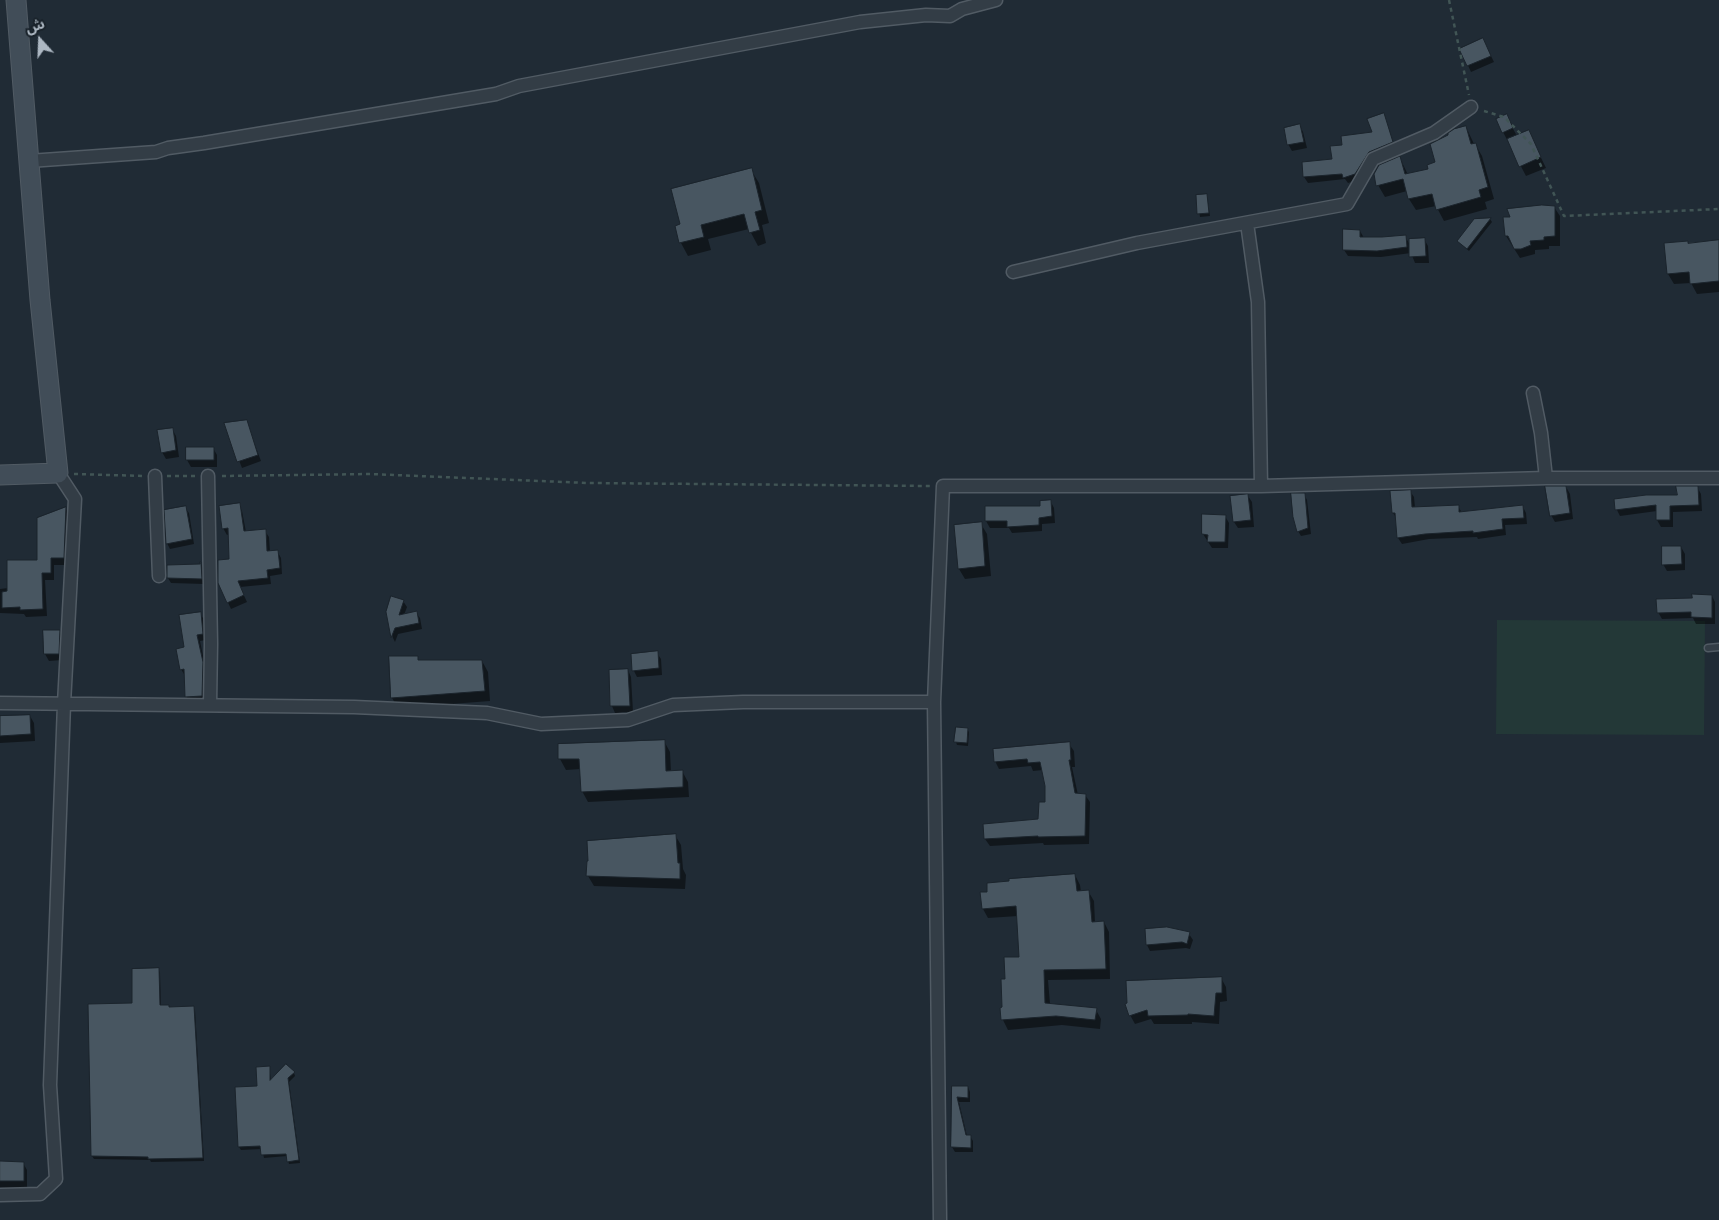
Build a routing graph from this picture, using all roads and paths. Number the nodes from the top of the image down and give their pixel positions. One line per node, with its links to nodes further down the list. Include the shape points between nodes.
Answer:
1 (16, 0): 5 (main road)
2 (996, 0): 5 (street, via 962,9 950,16 926,15 860,22 519,86 496,94 156,152)
3 (1450, 0): 4 (path)
4 (1471, 107): 6 (path, via 1504,117 1531,144 1564,216); 7 (street, via 1434,133 1373,160 1347,204)
5 (29, 162): 10 (main road)
6 (1719, 209)
7 (1247, 223): 8 (street, via 1137,243); 18 (street, via 1258,302)
8 (1013, 272)
9 (1533, 393): 15 (street)
10 (58, 473): 11 (main road); 24 (street, via 75,499)
11 (0, 475)
12 (256, 475): 17 (path, via 370,474 588,483)
13 (155, 476): 19 (street)
14 (208, 476): 25 (street)
15 (1546, 478): 16 (street); 18 (street)
16 (1719, 478)
17 (943, 486): 18 (street); 22 (street)
18 (1260, 486)
19 (159, 576)
20 (1708, 648): 21 (lane)
21 (1719, 648)
22 (934, 702): 25 (street, via 673,705 628,720 541,724 487,713); 27 (street)
23 (0, 703): 24 (street)
24 (64, 704): 25 (street); 26 (street, via 50,1085 56,1179 40,1194)
25 (210, 705)
26 (0, 1194)
27 (940, 1220)

